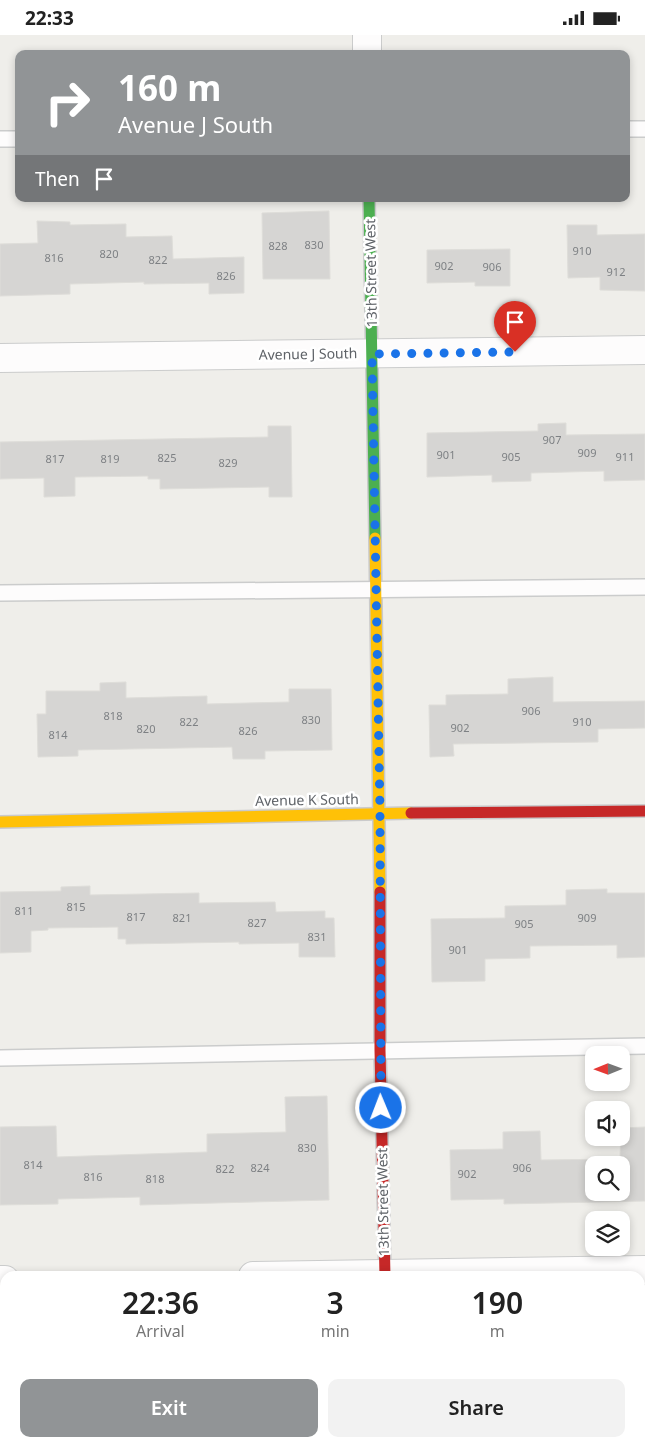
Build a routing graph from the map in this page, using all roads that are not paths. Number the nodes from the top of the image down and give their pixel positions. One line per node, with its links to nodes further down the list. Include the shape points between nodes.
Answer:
1 (367, 35): 2 (street)
2 (367, 50)
3 (630, 129): 4 (lane)
4 (645, 129)
5 (0, 139): 6 (lane)
6 (15, 139)
7 (369, 202): 9 (street, 13th Street West)
8 (645, 350): 9 (street, Avenue J South)
9 (372, 354): 10 (street, Avenue J South); 12 (street, 13th Street West)
10 (0, 358)
11 (645, 587): 12 (lane)
12 (376, 589): 13 (lane); 15 (street, 13th Street West)
13 (0, 593)
14 (645, 811): 15 (street, Avenue K South)
15 (380, 813): 16 (street, Avenue K South); 18 (street, 13th Street West)
16 (0, 822)
17 (645, 1046): 18 (lane)
18 (380, 1050): 19 (lane); 21 (street, 13th Street West)
19 (0, 1058)
20 (645, 1270): 22 (street)
21 (385, 1271)
22 (593, 1271)

